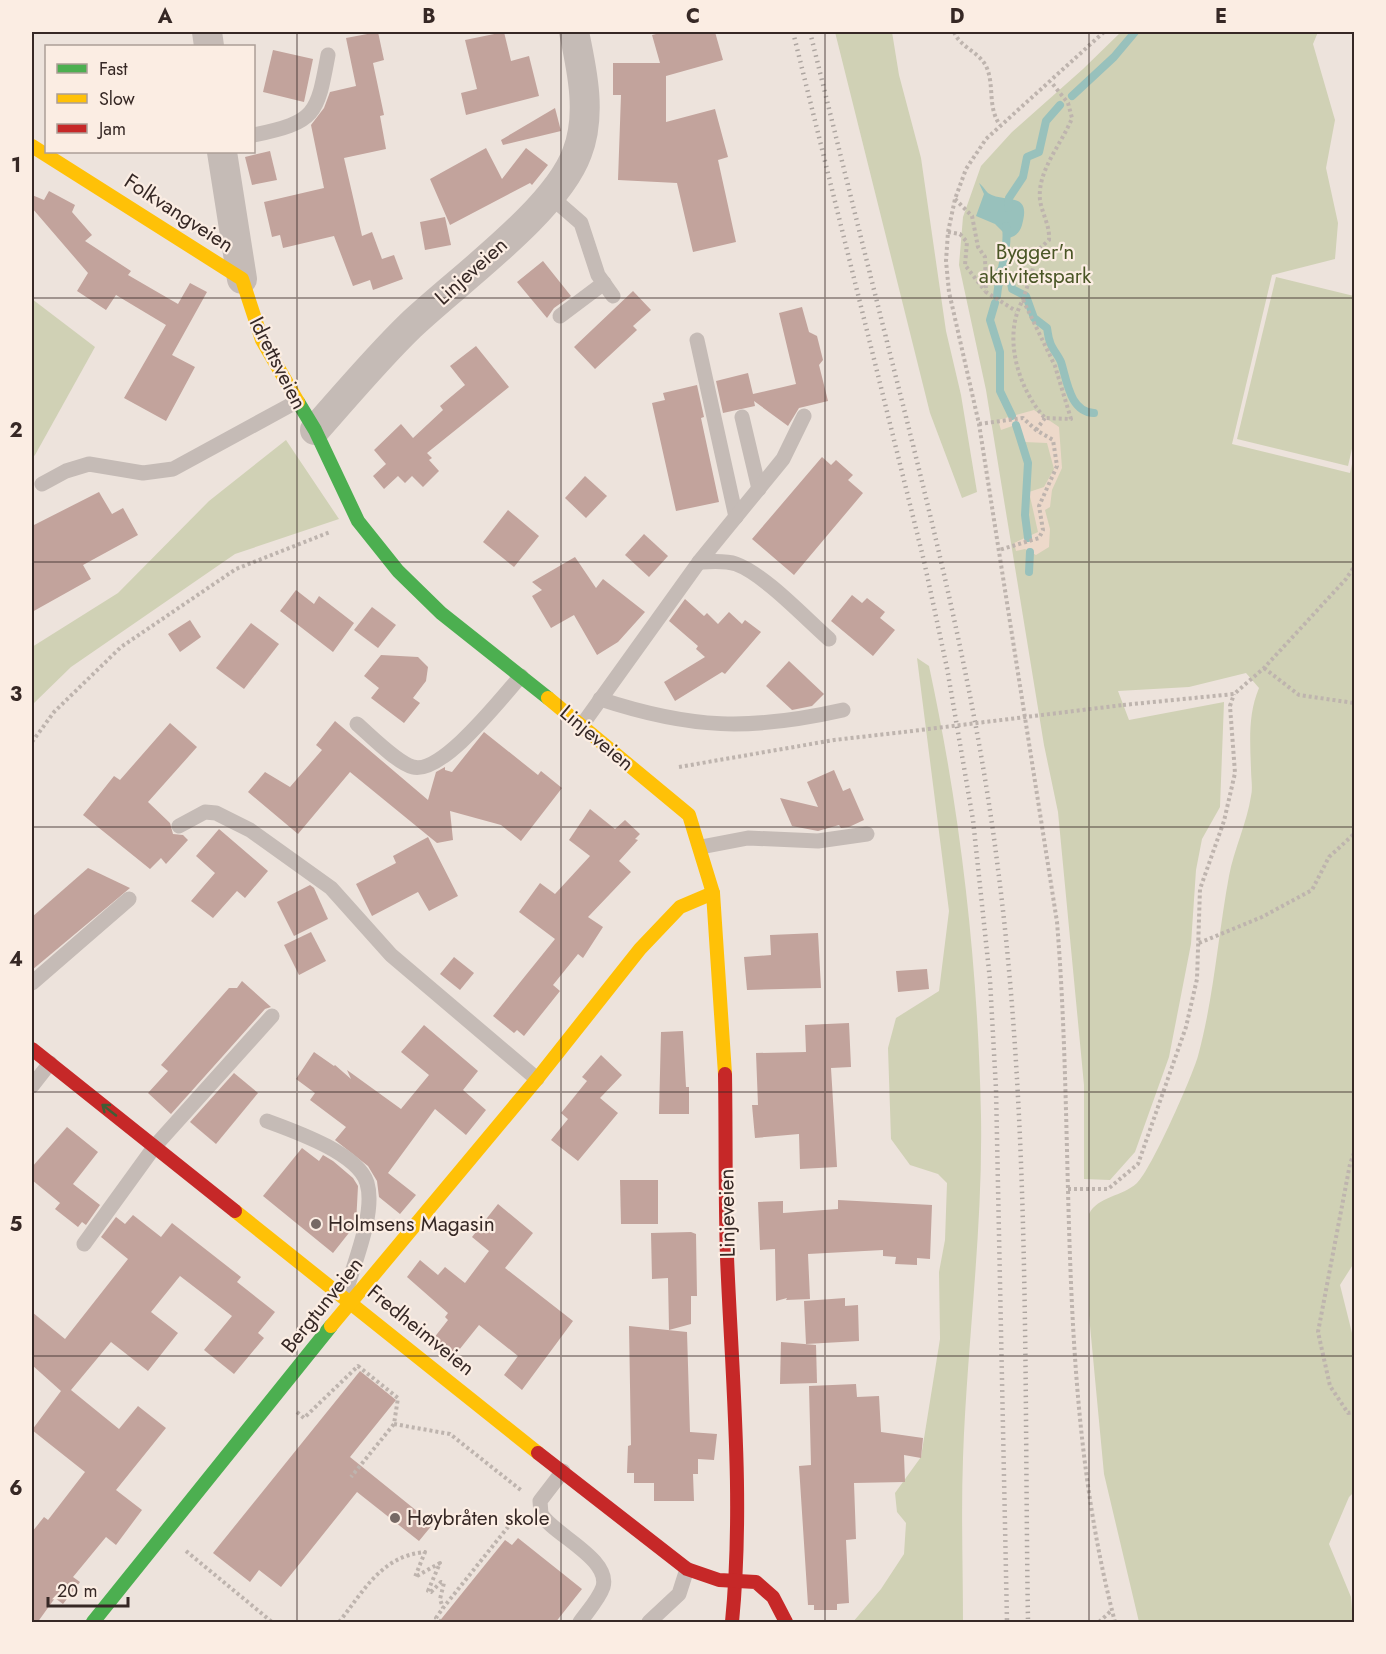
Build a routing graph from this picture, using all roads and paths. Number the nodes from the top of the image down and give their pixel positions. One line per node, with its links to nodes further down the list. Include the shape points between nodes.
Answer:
1 (574, 32): 10 (street, Linjeveien, via 581,68 584,126 566,177)
2 (954, 32): 6 (path, via 986,65 994,116)
3 (1104, 32): 5 (path)
4 (328, 55): 7 (lane, via 316,109 294,124)
5 (1051, 82): 6 (path); 17 (path, via 1068,103 1072,118 1043,176 1040,200 1050,227 1049,240 1039,249)
6 (1000, 125): 11 (path, via 966,169)
7 (255, 135)
8 (32, 146): 13 (street, Folkvangveien)
9 (222, 153): 13 (street, Idrettsveien)
10 (550, 196): 14 (lane, via 581,224); 26 (street, Linjeveien, via 409,327)
11 (955, 199): 12 (path); 15 (path, via 972,216 978,247 985,257)
12 (948, 232): 15 (path, via 960,234 967,242 965,265); 25 (path, via 949,292)
13 (242, 279): 21 (street, Idrettsveien, via 262,340)
14 (604, 283): 16 (lane); 19 (lane)
15 (986, 292): 18 (path)
16 (613, 296)
17 (1023, 300): 18 (path); 24 (path, via 1055,366 1071,419)
18 (1016, 311): 24 (path, via 1016,359 1026,391)
19 (560, 316)
20 (698, 340): 30 (lane)
21 (296, 402): 26 (street, Idrettsveien); 28 (lane, via 173,469 143,473 89,464)
22 (804, 416): 29 (lane, via 783,459)
23 (742, 417): 29 (lane)
24 (1045, 418): 27 (path)
25 (979, 424): 27 (path, via 1023,418); 32 (path)
26 (315, 430): 31 (street, Linjeveien)
27 (1036, 430): 32 (path, via 1053,440 1057,466 1039,506 1043,530 1040,538)
28 (42, 484)
29 (759, 489): 30 (lane)
30 (736, 516): 33 (lane)
31 (358, 521): 37 (street, Linjeveien, via 398,571 441,613); 44 (path, via 236,569 121,647 54,712)
32 (999, 550): 62 (path, via 1057,922)
33 (699, 562): 35 (lane, via 722,561 752,573); 39 (lane)
34 (1354, 567): 36 (path)
35 (829, 639)
36 (1264, 668): 38 (path); 40 (path, via 1299,695)
37 (521, 676): 42 (lane, via 449,753 421,768 408,766); 43 (street, Linjeveien)
38 (1234, 694): 45 (path, bridge, via 834,740 688,765 665,771); 52 (path, via 1230,706 1235,773 1224,821 1200,889)
39 (600, 699): 41 (lane, via 665,718 720,726 792,721); 43 (lane)
40 (1354, 703)
41 (843, 710)
42 (357, 724)
43 (582, 724): 45 (street, Linjeveien)
44 (32, 742)
45 (649, 781): 49 (street, Linjeveien, via 689,815)
46 (179, 826): 57 (lane, via 205,812 216,813 268,843 331,888 391,956)
47 (867, 834): 49 (lane, via 818,841 748,838)
48 (1354, 834): 52 (path, via 1329,857 1312,890)
49 (701, 847): 50 (street, Linjeveien)
50 (713, 893): 57 (street, Bergtunveien, via 680,907 661,926); 74 (street, Linjeveien, via 725,1040 727,1253 737,1464)
51 (129, 899): 53 (lane)
52 (1199, 944): 62 (path, via 1197,979 1186,1027 1138,1164 1108,1189)
53 (32, 982)
54 (272, 1016): 60 (lane)
55 (32, 1049): 56 (street, Fredheimveien)
56 (50, 1063): 58 (lane); 60 (street, Fredheimveien, one-way to 56)
57 (537, 1080): 64 (street, Bergtunveien)
58 (32, 1086)
59 (267, 1121): 64 (lane, via 332,1149 357,1167 367,1181 368,1213)
60 (155, 1146): 63 (lane); 64 (street, Fredheimveien)
61 (1354, 1153): 66 (path, via 1318,1332 1330,1386 1348,1413)
62 (1068, 1189): 76 (path, via 1081,1434 1092,1514)
63 (84, 1244)
64 (348, 1298): 65 (street, Bergtunveien); 68 (street, Fredheimveien)
65 (275, 1395): 67 (path, via 304,1418 358,1366 398,1398); 72 (street, Bergtunveien)
66 (1354, 1412)
67 (394, 1425): 69 (path); 70 (path, via 450,1434 505,1480)
68 (562, 1471): 70 (lane); 73 (street, Fredheimveien)
69 (351, 1477)
70 (540, 1501): 81 (lane, via 544,1519 602,1572 602,1589)
71 (518, 1522): 75 (path, via 508,1527)
72 (164, 1533): 77 (street, Bergtunveien); 78 (path)
73 (687, 1569): 74 (street, Fredheimveien, via 719,1580); 82 (lane, via 680,1594)
74 (736, 1581): 83 (street, Linjeveien); 84 (street, Fredheimveien, via 756,1582 765,1587)
75 (443, 1608): 79 (path, via 440,1599 444,1583 428,1591 440,1563 415,1576 425,1552 411,1553 384,1566); 80 (path, via 436,1618)
76 (1112, 1610): 85 (path); 86 (path)
77 (93, 1623)
78 (272, 1623)
79 (339, 1623)
80 (441, 1623)
81 (580, 1623)
82 (649, 1623)
83 (732, 1623)
84 (786, 1623)
85 (1099, 1623)
86 (1115, 1623)

